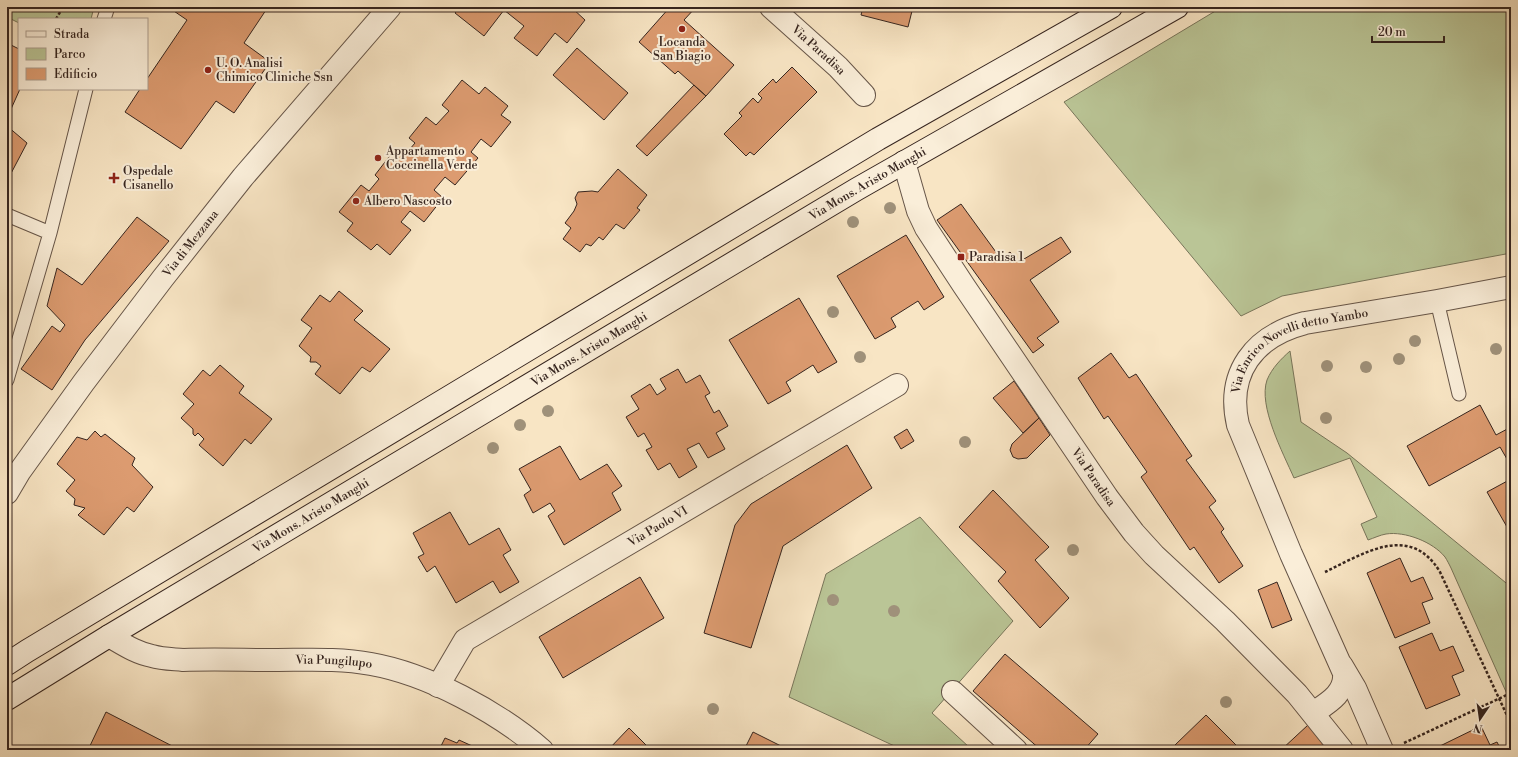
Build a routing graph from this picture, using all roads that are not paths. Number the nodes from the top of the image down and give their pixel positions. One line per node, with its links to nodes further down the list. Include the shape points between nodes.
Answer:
1 (108, 7): 6 (lane)
2 (390, 7): 17 (street, Via di Mezzana, via 243,177 168,272 79,388)
3 (771, 7): 8 (street, Via Paradisa, via 838,67)
4 (1111, 7): 20 (street, via 872,143)
5 (1176, 7): 9 (street, Via Mons. Aristo Manghi)
6 (104, 18)
7 (86, 90): 11 (lane)
8 (864, 95)
9 (904, 162): 18 (street, Via Mons. Aristo Manghi); 24 (street, Via Paradisa, via 918,211 926,228 1125,521 1154,555 1225,621)
10 (7, 215): 11 (lane)
11 (50, 233): 14 (lane)
12 (1511, 287): 13 (street, Via Enrico Novelli detto Yambo)
13 (1437, 301): 16 (lane); 19 (street, Via Enrico Novelli detto Yambo, via 1305,323 1279,332 1252,353 1245,363 1236,389 1235,410 1238,426 1291,554)
14 (7, 380)
15 (897, 385): 21 (street, Via Paolo VI, via 465,640)
16 (1459, 394)
17 (7, 493)
18 (109, 636): 21 (street, Via Pungilupo, via 152,656 183,660 302,659 361,662 390,668); 23 (street, Via Mons. Aristo Manghi)
19 (1339, 660): 24 (street, Via Enrico Novelli detto Yambo, via 1344,673 1343,687 1335,697); 25 (street, Via Enrico Novelli detto Yambo)
20 (7, 664)
21 (438, 686): 26 (street, Via Pungilupo, via 491,713)
22 (953, 692): 27 (street)
23 (7, 699)
24 (1313, 713): 28 (street, Via Paradisa)
25 (1392, 747)
26 (542, 750)
27 (1016, 750)
28 (1342, 750)

